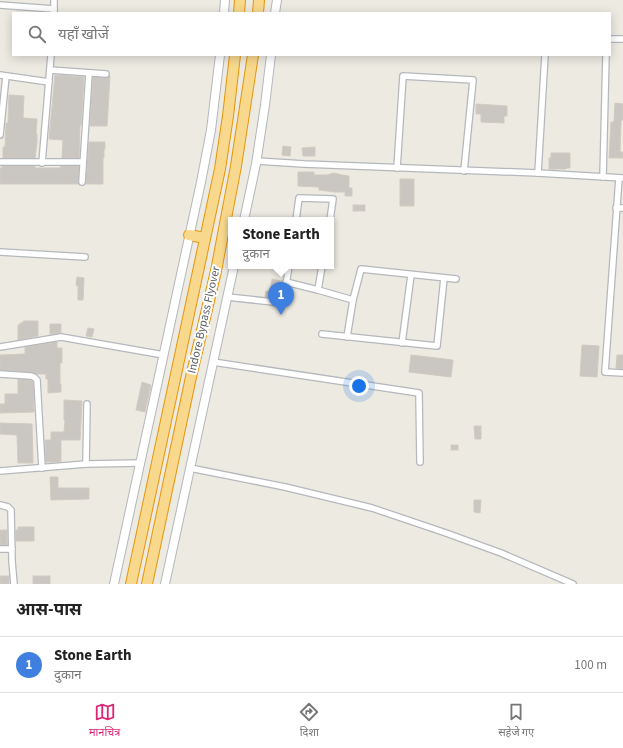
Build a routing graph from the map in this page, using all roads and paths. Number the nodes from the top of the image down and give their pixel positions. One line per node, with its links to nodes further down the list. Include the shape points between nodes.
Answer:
1 (54, 0): 7 (street)
2 (225, 0): 8 (street)
3 (240, 0): 9 (highway)
4 (259, 0): 10 (highway)
5 (277, 0): 11 (street)
6 (0, 5): 7 (street)
7 (54, 11)
8 (224, 12)
9 (239, 12)
10 (258, 12)
11 (275, 12)
12 (611, 39): 13 (street)
13 (623, 39)
14 (51, 56): 21 (street)
15 (220, 56): 42 (street, via 211,130)
16 (235, 56): 43 (highway, Indore Bypass Flyover, via 220,169)
17 (253, 56): 77 (highway, Indore Bypass Flyover, via 216,271)
18 (271, 56): 27 (street)
19 (545, 56): 33 (street)
20 (606, 56): 34 (street)
21 (50, 70): 22 (street); 25 (street)
22 (89, 73): 23 (street); 29 (street)
23 (106, 74)
24 (3, 76): 25 (street); 26 (street)
25 (48, 82): 30 (street)
26 (0, 136)
27 (257, 160): 31 (street); 39 (street)
28 (0, 162): 30 (street)
29 (83, 162): 30 (street); 36 (street)
30 (42, 163)
31 (397, 168): 32 (street); 32 (street, via 403,76 473,80)
32 (464, 171): 33 (street)
33 (538, 174): 34 (street)
34 (603, 177): 35 (street)
35 (621, 178): 37 (street)
36 (82, 182)
37 (616, 208): 38 (street); 62 (street, via 605,372)
38 (623, 208)
39 (245, 217)
40 (296, 217): 41 (street, via 299,198 333,199)
41 (330, 217)
42 (189, 235): 43 (highway); 60 (street)
43 (205, 238): 76 (highway, Indore Bypass Flyover)
44 (0, 252): 45 (street)
45 (85, 257)
46 (233, 269): 54 (street)
47 (288, 269): 52 (street)
48 (322, 269): 53 (street)
49 (411, 275): 50 (street); 55 (street, via 361,269); 58 (street)
50 (444, 278): 51 (street); 58 (street, via 437,346)
51 (456, 279)
52 (286, 282): 53 (street); 54 (street, via 283,303)
53 (318, 290): 55 (street)
54 (227, 296): 61 (street)
55 (354, 300): 57 (street)
56 (322, 334): 57 (street)
57 (347, 337): 58 (street)
58 (402, 343)
59 (0, 347): 60 (street, via 61,337)
60 (164, 355): 66 (street)
61 (213, 362): 65 (street, via 419,393); 69 (street)
62 (623, 373)
63 (0, 374): 68 (street, via 31,376 37,380)
64 (88, 404): 67 (street)
65 (420, 462)
66 (140, 463): 67 (street); 75 (street)
67 (86, 464): 68 (street)
68 (42, 468): 70 (street)
69 (190, 468): 78 (street); 79 (street, via 372,508 501,553)
70 (0, 470)
71 (0, 505): 73 (street, via 11,510)
72 (0, 549): 73 (street)
73 (12, 549): 74 (street)
74 (14, 584)
75 (114, 584)
76 (131, 584)
77 (147, 584)
78 (165, 584)
79 (573, 584)

